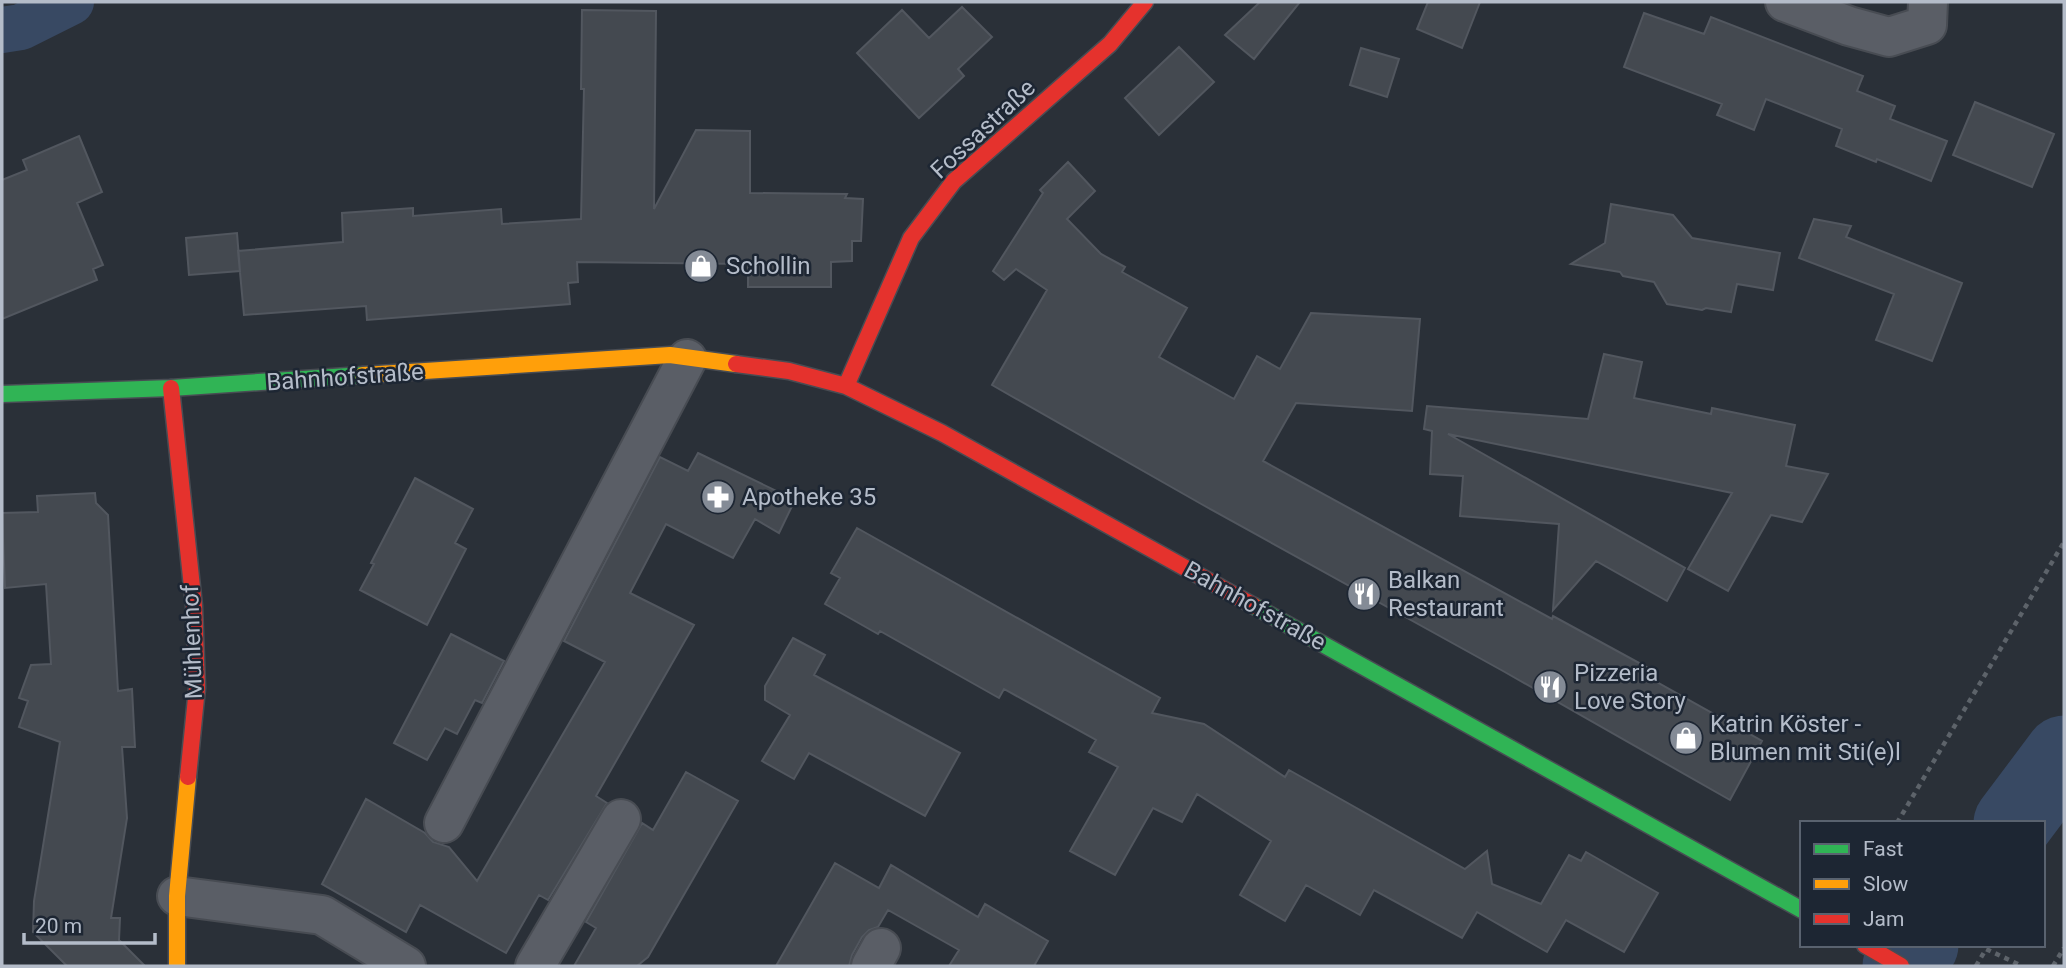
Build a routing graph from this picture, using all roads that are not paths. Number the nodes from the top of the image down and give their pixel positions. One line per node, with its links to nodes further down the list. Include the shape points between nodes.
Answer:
1 (1145, 2): 5 (street, Fossastraße, via 1111,44 954,181 911,238)
2 (1785, 2): 3 (street, via 1889,37 1927,25)
3 (1928, 2)
4 (687, 359): 5 (street, Bahnhofstraße, via 789,371); 6 (street, Bahnhofstraße, via 670,355); 9 (street)
5 (846, 386): 11 (street, Bahnhofstraße, via 942,433)
6 (171, 388): 7 (street, Bahnhofstraße); 10 (street, Mühlenhof, via 194,606 197,688)
7 (2, 394)
8 (621, 820): 15 (street)
9 (444, 823)
10 (177, 896): 13 (street, Mühlenhof); 14 (street, via 322,915)
11 (1800, 909)
12 (1868, 947): 16 (street)
13 (177, 966)
14 (406, 966)
15 (535, 966)
16 (1901, 966)

